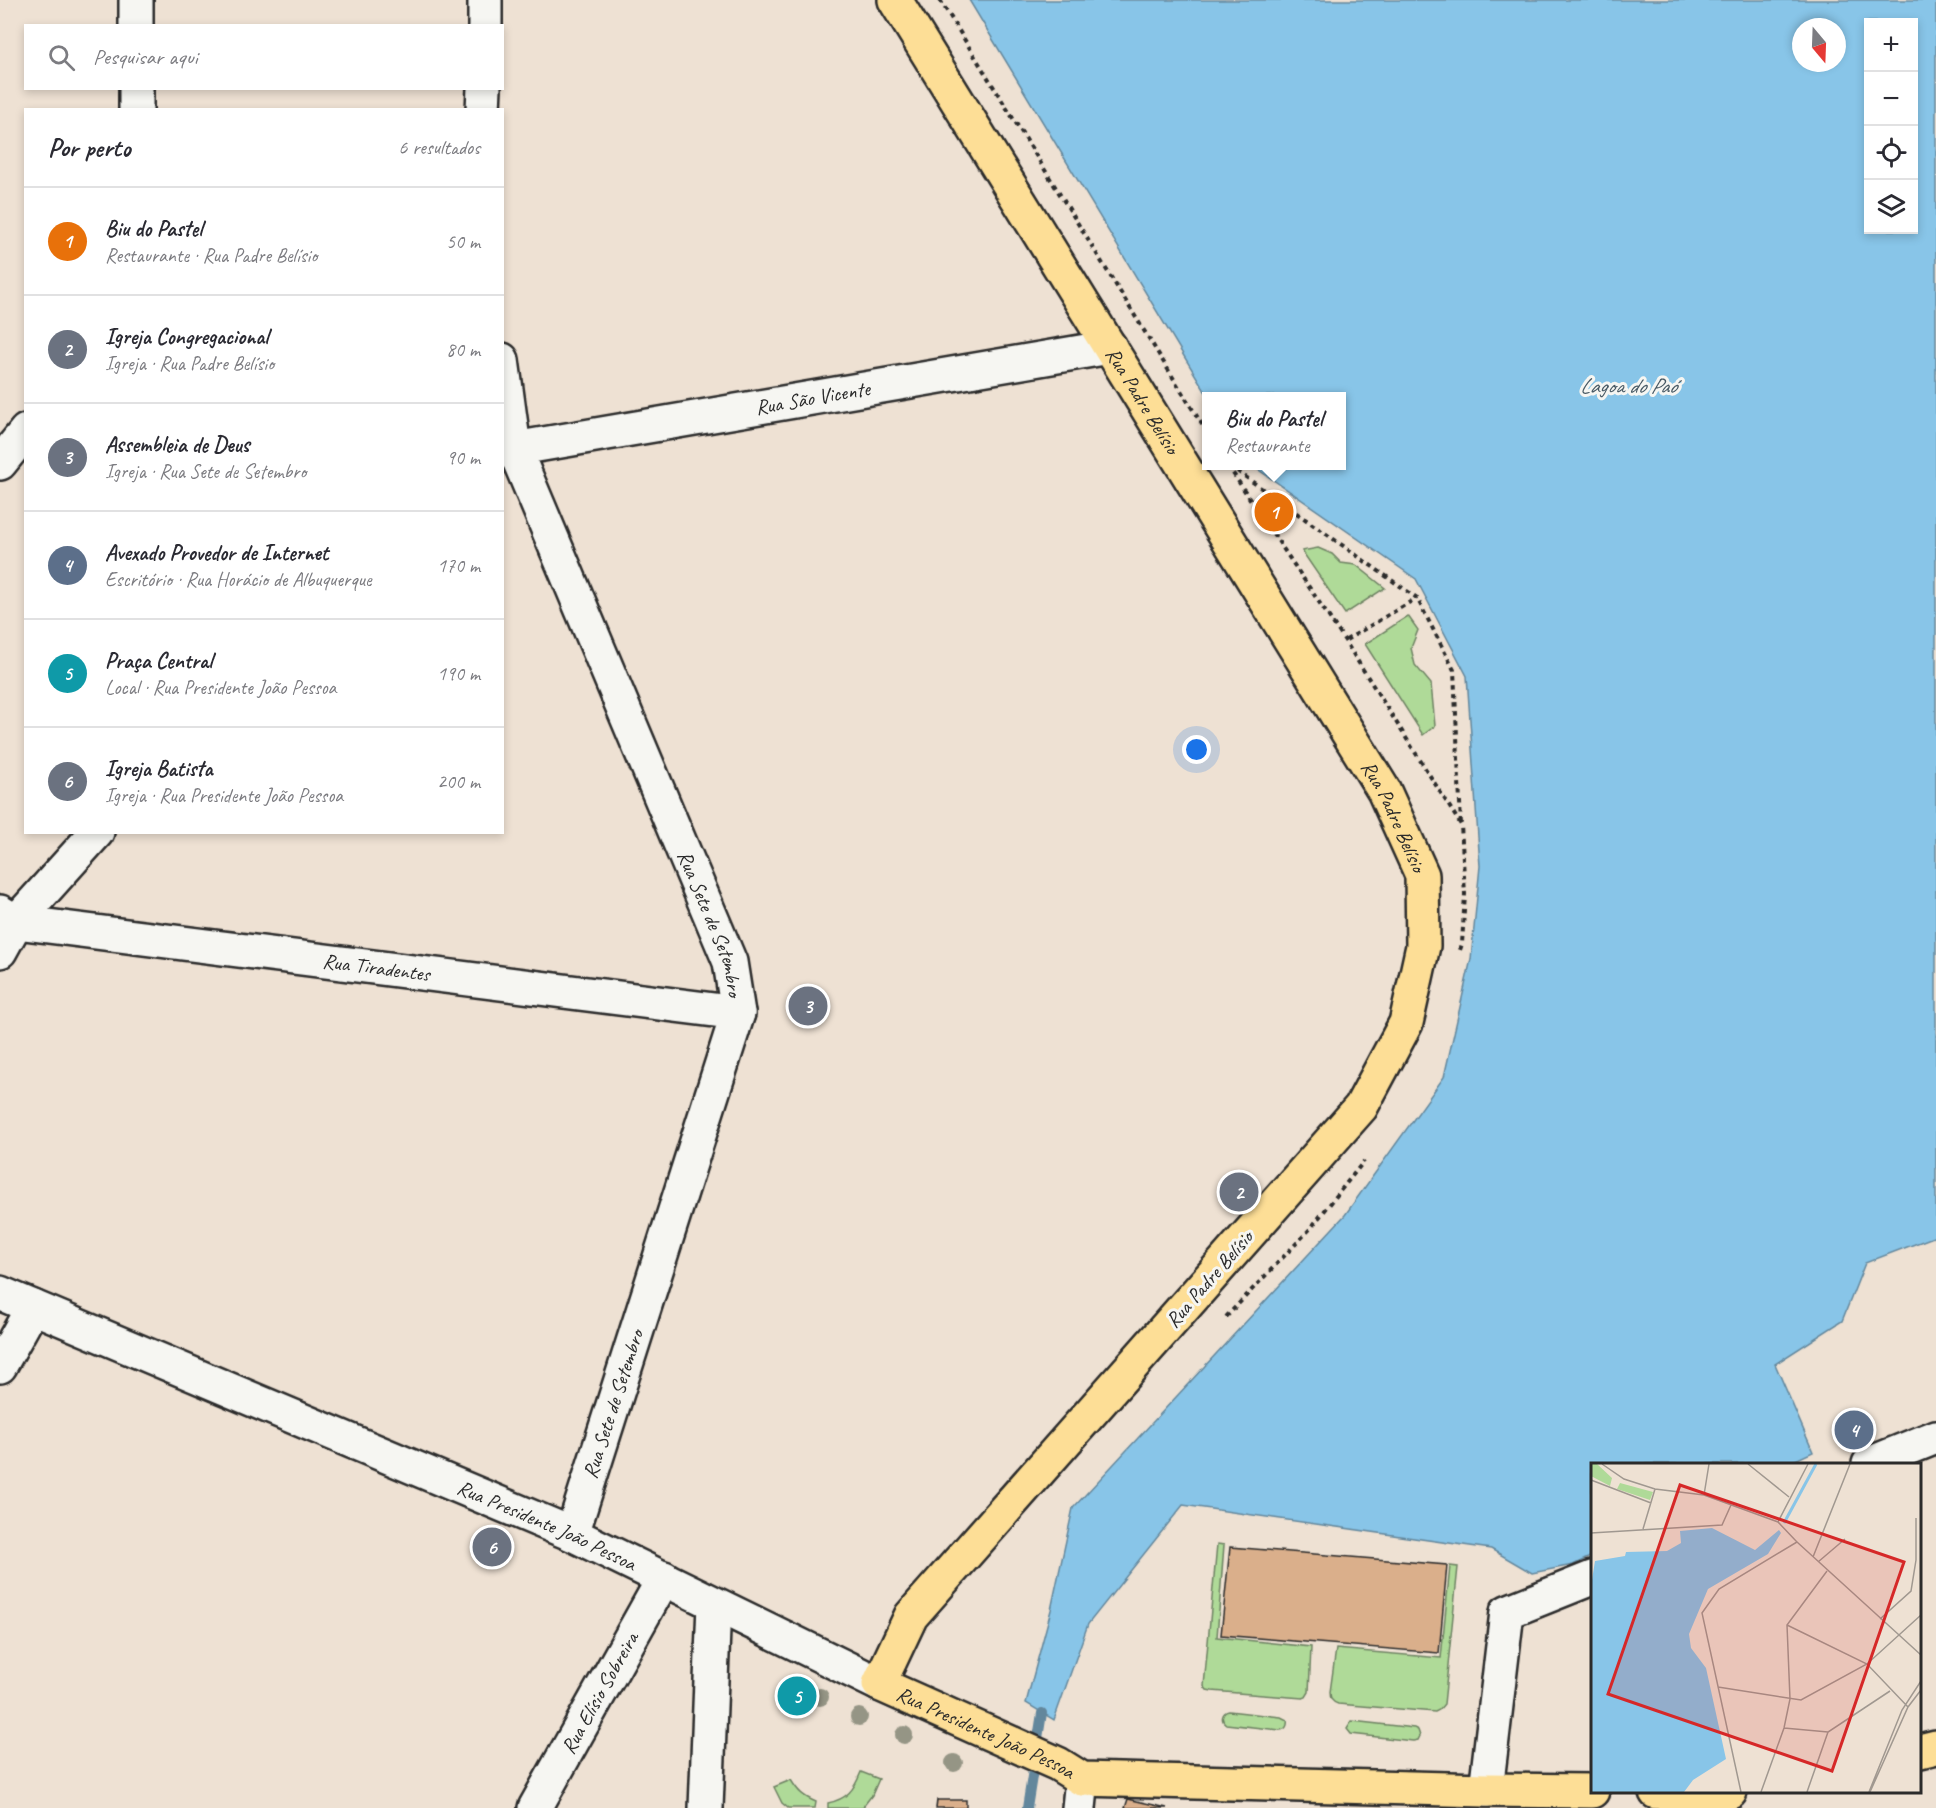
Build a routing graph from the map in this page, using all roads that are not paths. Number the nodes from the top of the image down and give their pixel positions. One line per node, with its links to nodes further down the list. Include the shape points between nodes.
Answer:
1 (136, 0): 4 (street)
2 (485, 0): 5 (street)
3 (895, 0): 10 (main road, Rua Padre Belísio)
4 (136, 24)
5 (485, 24)
6 (136, 90): 8 (street)
7 (484, 90): 9 (street)
8 (136, 108)
9 (483, 108)
10 (1110, 347): 13 (street, Rua São Vicente); 28 (main road, Rua Padre Belísio, via 1384,791 1422,875 1423,946 1406,1023 1361,1107 911,1616)
11 (504, 390): 13 (street, Rua Sete de Setembro)
12 (24, 433): 14 (street)
13 (508, 450): 18 (street, Rua Sete de Setembro, via 730,962)
14 (0, 464)
15 (96, 834): 16 (street)
16 (8, 917): 17 (street); 18 (street, Rua Tiradentes)
17 (0, 951)
18 (738, 1013): 24 (street, Rua Sete de Setembro)
19 (0, 1293): 20 (street, Rua Presidente João Pessoa)
20 (33, 1307): 21 (street); 24 (street, Rua Presidente João Pessoa)
21 (0, 1365)
22 (1936, 1437): 23 (street)
23 (1871, 1463)
24 (572, 1534): 25 (street, Rua Presidente João Pessoa)
25 (664, 1578): 27 (street, Rua Presidente João Pessoa); 35 (street, Rua Elísio Sobreira)
26 (1591, 1579): 32 (street, via 1507,1612)
27 (714, 1604): 28 (street, Rua Presidente João Pessoa); 36 (street)
28 (879, 1684): 31 (main road, Rua Presidente João Pessoa, via 1006,1740)
29 (1936, 1747): 30 (main road)
30 (1921, 1751)
31 (1073, 1784): 32 (main road)
32 (1486, 1790): 33 (main road)
33 (1591, 1791)
34 (1728, 1793): 37 (main road)
35 (535, 1808)
36 (706, 1808)
37 (1729, 1808)

